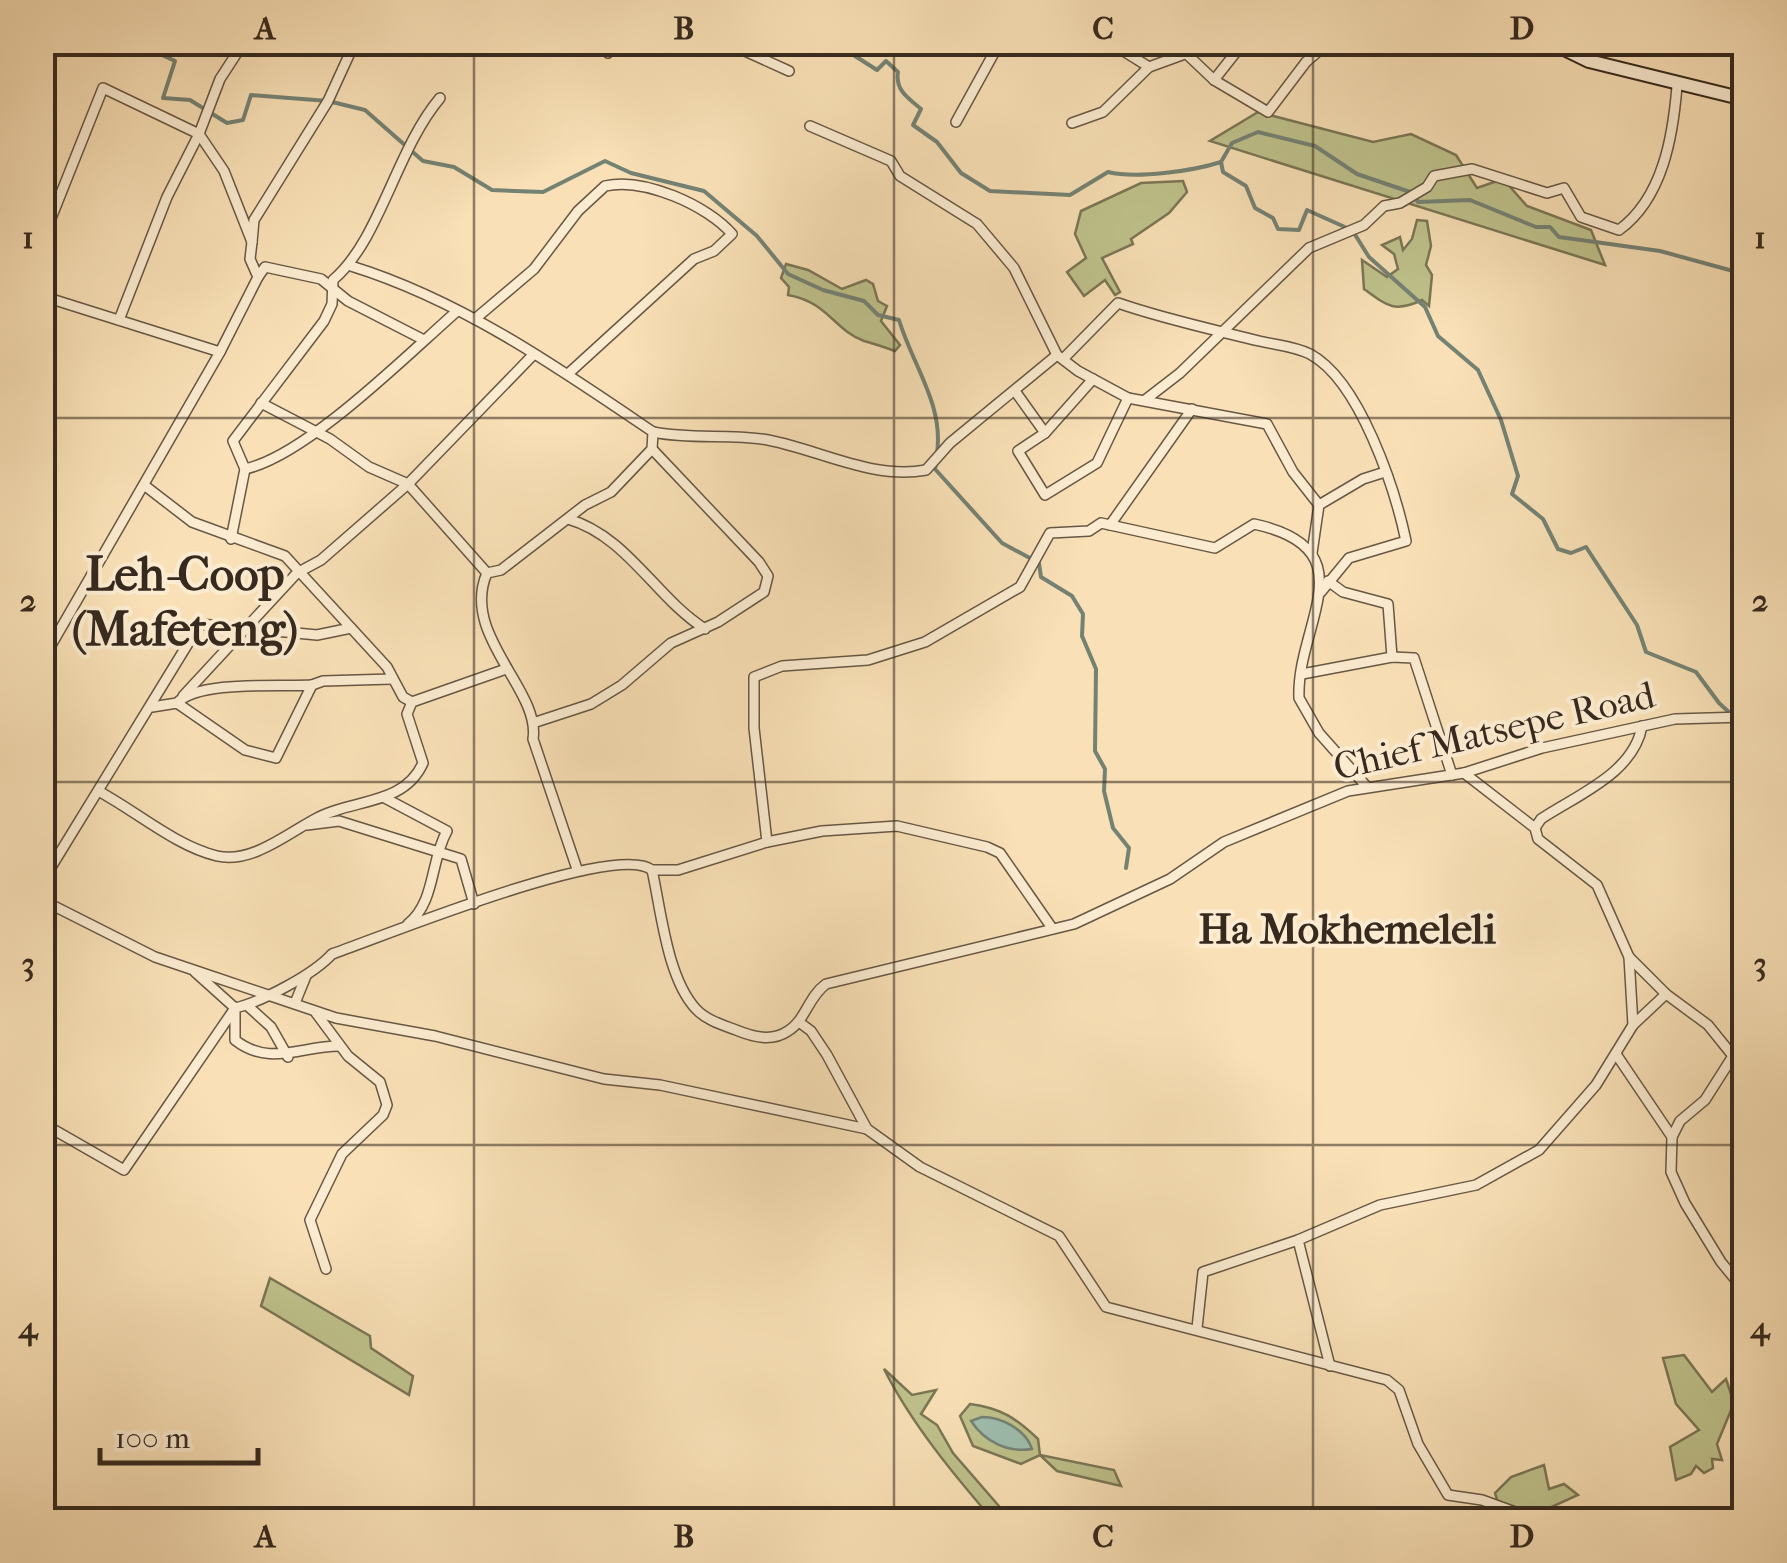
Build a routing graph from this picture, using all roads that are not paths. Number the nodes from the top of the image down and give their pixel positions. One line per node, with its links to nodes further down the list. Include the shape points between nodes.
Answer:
1 (244, 42): 21 (street, via 220,79)
2 (356, 42): 23 (street, via 328,101 254,220)
3 (725, 42): 13 (street)
4 (1000, 42): 18 (street)
5 (1109, 42): 12 (street)
6 (1172, 42): 10 (street); 11 (street)
7 (1244, 42): 14 (street)
8 (1330, 42): 14 (street, via 1268,112)
9 (1550, 42): 15 (street, via 1588,62)
10 (1182, 55): 11 (street); 14 (street)
11 (1163, 61): 12 (street)
12 (1149, 66): 19 (street, via 1103,112)
13 (790, 71)
14 (1214, 80)
15 (1677, 86): 17 (street); 31 (street, via 1672,144 1634,219 1619,230 1581,216 1564,188 1547,192 1472,169 1448,170 1364,225 1310,248)
16 (440, 98): 24 (street, via 406,148)
17 (1744, 98)
18 (956, 122)
19 (1072, 123)
20 (810, 126): 35 (street, via 891,161 900,176 976,224 1014,268)
21 (199, 134): 22 (street, via 103,88); 23 (street, via 224,172); 30 (street, via 166,197)
22 (42, 241)
23 (252, 242): 25 (street)
24 (352, 266): 26 (street); 28 (street)
25 (258, 277): 26 (street, via 266,267 321,279); 33 (street)
26 (332, 288): 32 (street); 41 (street, via 332,304 304,354)
27 (42, 296): 30 (street)
28 (456, 312): 29 (street); 32 (street)
29 (475, 319): 34 (street); 36 (street, via 534,269 605,186 688,200 719,219 732,234)
30 (118, 320): 33 (street)
31 (1222, 331): 35 (street, via 1118,303); 40 (street); 48 (street, via 1297,348 1321,362 1373,439)
32 (424, 340): 45 (street)
33 (220, 352): 50 (street)
34 (533, 355): 36 (street); 49 (street)
35 (1061, 357): 37 (street); 38 (street)
36 (569, 373): 43 (street)
37 (1093, 380): 39 (street); 44 (street)
38 (1015, 391): 43 (street, via 926,470 913,472 895,474 767,440); 44 (street)
39 (1128, 398): 40 (street); 44 (street, via 1096,463 1045,495 1018,451)
40 (1145, 400): 42 (street)
41 (261, 403): 45 (street); 47 (street, via 234,441)
42 (1192, 410): 51 (street, via 1266,424); 53 (street)
43 (653, 432): 46 (street)
44 (1045, 433)
45 (312, 434): 47 (street); 49 (street)
46 (652, 449): 52 (street, via 612,492); 61 (street, via 768,576 764,592)
47 (245, 469): 54 (street)
48 (1385, 472): 51 (street); 58 (street, via 1406,541 1362,550)
49 (408, 484): 56 (street); 57 (street)
50 (144, 485): 54 (street, via 192,522); 64 (street)
51 (1318, 505): 55 (street)
52 (568, 519): 57 (street); 61 (street, via 593,526)
53 (1110, 525): 55 (street, via 1215,548 1254,524 1300,540); 82 (street, via 1050,533 1020,587 925,642 868,660 782,666 754,677)
54 (231, 539): 56 (street, via 285,556)
55 (1312, 553): 59 (street)
56 (298, 573): 60 (street); 62 (street)
57 (488, 573): 65 (street, via 482,610)
58 (1328, 582): 59 (street); 63 (street, via 1388,604)
59 (1322, 592): 66 (street)
60 (351, 628): 62 (street, via 316,635); 67 (street)
61 (706, 629): 73 (street, via 671,642 591,704)
62 (243, 631): 69 (street); 71 (street, via 200,624)
63 (1392, 657): 66 (street); 76 (street, via 1414,658)
64 (42, 661)
65 (506, 669): 70 (street); 73 (street)
66 (1302, 674): 77 (street, via 1298,698)
67 (392, 679): 68 (street); 70 (street)
68 (312, 685): 69 (street, via 224,688); 69 (street, via 276,758 245,750)
69 (180, 700): 71 (street)
70 (412, 702): 79 (street, via 407,714 422,763 416,777)
71 (152, 706): 78 (street)
72 (1744, 717): 74 (street, Chief Matsepe Road)
73 (536, 722): 84 (street, via 534,739)
74 (1642, 726): 75 (street, Chief Matsepe Road); 81 (street, via 1628,760)
75 (1464, 773): 76 (street, Chief Matsepe Road); 81 (street)
76 (1452, 775): 77 (street, Chief Matsepe Road)
77 (1366, 788): 89 (street, Chief Matsepe Road, via 1224,842 1129,901)
78 (100, 792): 80 (street, via 217,856 250,852); 86 (street)
79 (383, 797): 80 (street); 83 (street, via 447,830)
80 (304, 826): 83 (street, via 339,820)
81 (1535, 828): 91 (street, via 1538,840 1597,885)
82 (767, 842): 85 (street, via 678,870); 89 (street, via 897,826 988,847 1009,864)
83 (436, 851): 88 (street, via 460,858); 90 (street, via 431,892)
84 (577, 869): 85 (street, via 630,862); 88 (street)
85 (652, 870): 100 (street, via 665,935 686,998 698,1013 758,1037 788,1032)
86 (42, 882)
87 (42, 900): 92 (street)
88 (474, 904): 90 (street)
89 (1052, 928): 100 (street, Chief Matsepe Road, via 826,984)
90 (400, 931): 93 (street, via 332,954)
91 (1629, 957): 94 (street); 101 (street)
92 (195, 972): 95 (street); 98 (street)
93 (306, 976): 95 (street); 96 (street)
94 (1666, 994): 101 (street); 107 (street, via 1708,1025 1733,1056)
95 (267, 996): 96 (street); 97 (street)
96 (295, 1003): 99 (street)
97 (249, 1007): 98 (street); 104 (street)
98 (235, 1008): 104 (street, via 235,1040); 105 (street, via 124,1170)
99 (315, 1010): 102 (street); 106 (street, via 604,1079)
100 (799, 1022): 106 (street, via 828,1055)
101 (1633, 1025): 103 (street)
102 (339, 1046): 104 (street); 109 (street, via 380,1082 387,1105 342,1154 310,1220)
103 (1616, 1054): 107 (street); 108 (street, via 1573,1112 1524,1161 1457,1192 1380,1205)
104 (288, 1056)
105 (42, 1123)
106 (867, 1129): 111 (street, via 920,1168 1058,1236 1106,1306)
107 (1672, 1137): 110 (street, via 1671,1172 1710,1247)
108 (1298, 1240): 111 (street, via 1203,1272); 112 (street)
109 (326, 1268)
110 (1744, 1290)
111 (1197, 1328): 112 (street)
112 (1330, 1366): 113 (street, via 1396,1386 1448,1496)
113 (1537, 1520)

